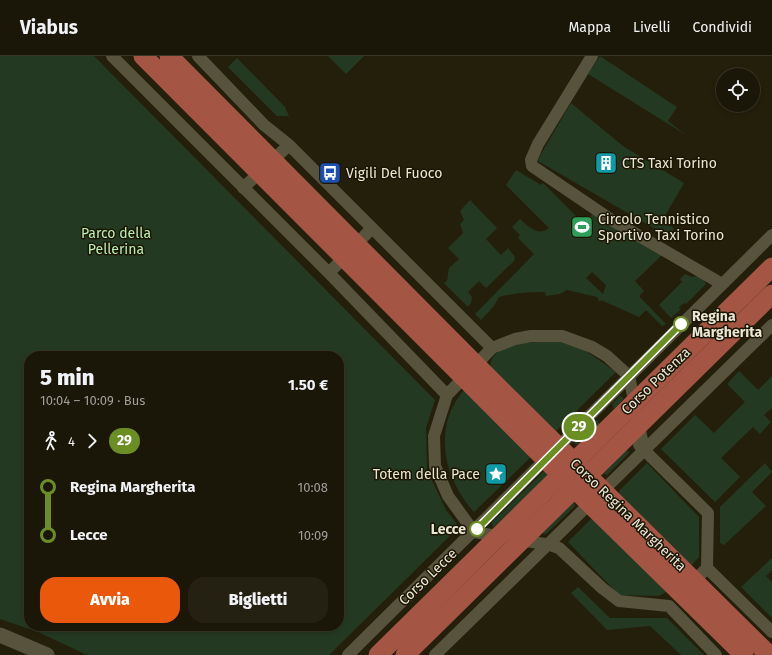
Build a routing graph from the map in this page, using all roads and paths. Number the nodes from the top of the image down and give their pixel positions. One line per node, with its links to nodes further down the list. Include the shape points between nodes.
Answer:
1 (112, 56): 9 (street)
2 (143, 56): 8 (main road, Corso Regina Margherita)
3 (169, 56): 7 (main road, Corso Regina Margherita)
4 (198, 56): 6 (street, via 264,125)
5 (592, 56): 16 (street, via 538,144 531,160 532,166 610,219)
6 (289, 145): 7 (street); 10 (street)
7 (273, 160): 8 (street); 12 (main road, Corso Regina Margherita)
8 (259, 173): 9 (street); 13 (main road, Corso Regina Margherita)
9 (243, 188): 15 (street)
10 (372, 228): 12 (street); 19 (street)
11 (772, 235): 16 (street, Corso Potenza)
12 (356, 244): 13 (street); 20 (main road, Corso Regina Margherita)
13 (343, 258): 15 (street); 20 (main road, Corso Regina Margherita)
14 (772, 267): 23 (main road, Corso Potenza)
15 (329, 273): 22 (street)
16 (722, 284): 21 (street, Corso Potenza)
17 (772, 294): 26 (main road, Corso Potenza)
18 (772, 325): 27 (street)
19 (492, 348): 20 (street); 21 (street, via 530,336 562,336 592,347 607,356)
20 (470, 371): 22 (street); 28 (main road, Corso Regina Margherita)
21 (629, 376): 23 (street); 24 (street, Corso Potenza)
22 (447, 395): 32 (street, via 434,436 435,466 448,496)
23 (634, 402): 25 (main road, Corso Potenza); 26 (street)
24 (600, 406): 25 (street, Corso Regina Margherita); 28 (street, Corso Potenza)
25 (615, 421): 26 (street, Corso Regina Margherita); 29 (main road, Corso Potenza)
26 (634, 430): 27 (street, Corso Regina Margherita); 30 (main road, Corso Potenza)
27 (644, 450): 31 (street); 36 (street, Corso Regina Margherita, via 708,513)
28 (552, 453): 29 (main road, Corso Regina Margherita); 32 (street, Corso Lecce)
29 (567, 468): 30 (main road, Corso Regina Margherita); 33 (main road, Corso Lecce)
30 (581, 482): 31 (main road, Corso Regina Margherita); 34 (main road)
31 (596, 497): 35 (street); 36 (main road, Corso Regina Margherita)
32 (474, 532): 33 (street); 40 (street, Corso Lecce)
33 (498, 536): 34 (street); 41 (main road, Corso Lecce)
34 (521, 540): 35 (street); 42 (main road)
35 (550, 545): 36 (street, via 559,548 619,601); 43 (street)
36 (688, 587): 37 (street, Corso Regina Margherita); 44 (street, Corso Regina Margherita); 45 (main road, Corso Regina Margherita); 46 (main road, Corso Regina Margherita)
37 (772, 632)
38 (0, 635): 39 (street)
39 (47, 655)
40 (348, 655)
41 (378, 655)
42 (405, 655)
43 (436, 655)
44 (716, 655)
45 (744, 655)
46 (769, 655)

